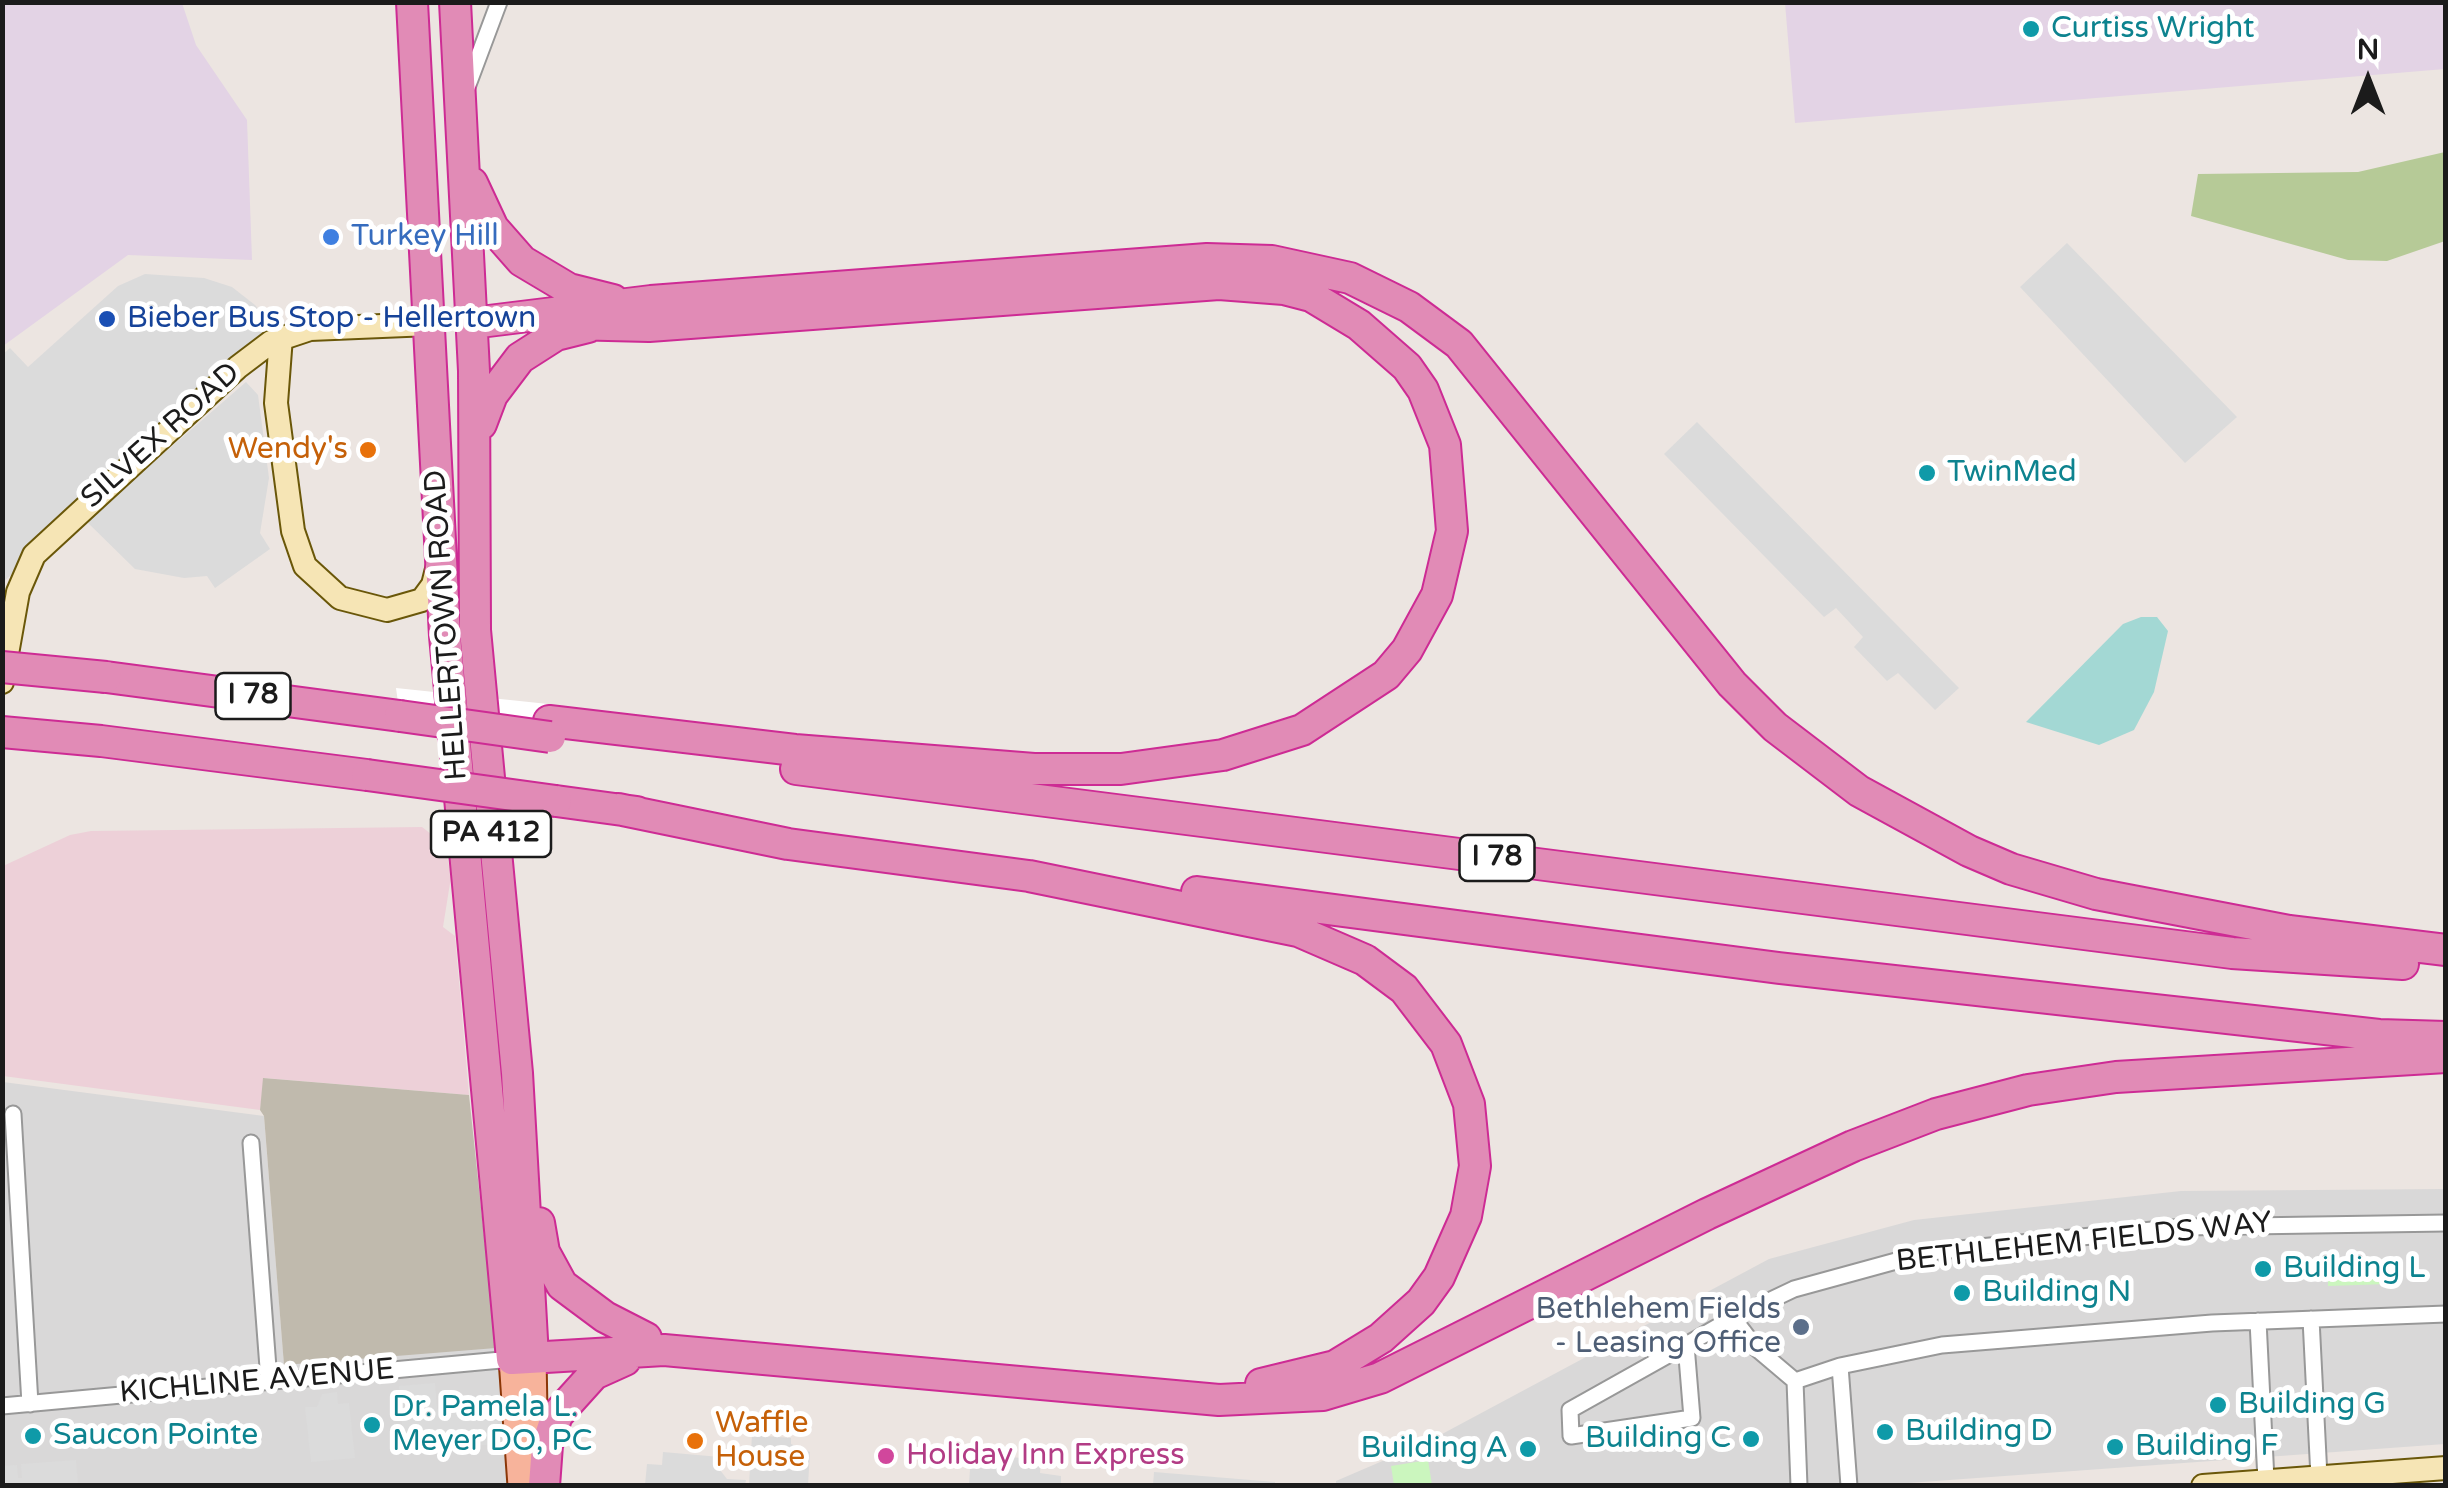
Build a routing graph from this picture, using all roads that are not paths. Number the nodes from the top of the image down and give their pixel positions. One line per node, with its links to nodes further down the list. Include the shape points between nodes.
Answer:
1 (412, 2): 8 (highway, HELLERTOWN ROAD / PA 412)
2 (454, 2): 4 (highway, HELLERTOWN ROAD / PA 412)
3 (499, 2): 4 (street)
4 (462, 98): 5 (highway, HELLERTOWN ROAD / PA 412)
5 (464, 154): 6 (highway, via 485,214 532,268 599,298); 7 (highway, HELLERTOWN ROAD / PA 412)
6 (651, 300): 7 (highway); 18 (highway, via 1207,259 1298,264 1350,278 1409,307 1459,344 1732,684 1859,791 1997,863 2096,894 2289,931)
7 (472, 322): 8 (highway); 9 (highway); 11 (highway, HELLERTOWN ROAD / PA 412)
8 (430, 324): 10 (street, SILVEX ROAD, via 322,327); 12 (highway, HELLERTOWN ROAD / PA 412)
9 (597, 326): 11 (highway, via 544,340 509,369 486,408); 15 (highway, via 1219,284 1284,289 1359,324 1423,390 1444,446 1452,531 1438,595 1386,675 1302,730 1223,755 1121,769 1034,769)
10 (281, 337): 12 (street, via 276,385 282,446 294,538 310,572 360,606 409,607 433,586); 14 (street, SILVEX ROAD, via 238,367 34,555 18,592)
11 (474, 462): 24 (highway, HELLERTOWN ROAD / PA 412, via 477,662)
12 (438, 532): 32 (highway, HELLERTOWN ROAD / PA 412, via 466,890)
13 (2, 667): 15 (highway, I 78, bridge)
14 (2, 682)
15 (550, 729): 19 (highway, I 78, via 2232,952)
16 (2, 732): 17 (highway, I 78, bridge)
17 (618, 809): 20 (highway, I 78, via 1779,968); 30 (highway, via 788,844 1029,876 1319,938 1374,966 1420,1006 1455,1062 1475,1146 1466,1216 1421,1302 1353,1357 1298,1378 1260,1384 728,1340)
18 (2446, 950)
19 (2446, 966)
20 (2446, 1037)
21 (2446, 1056): 30 (highway, via 2116,1077 1936,1114 1707,1214 1380,1378 1322,1395 1219,1400)
22 (13, 1114): 36 (street)
23 (251, 1142): 34 (street)
24 (522, 1167): 30 (highway, via 544,1252 562,1285); 32 (highway, HELLERTOWN ROAD / PA 412)
25 (2446, 1222): 27 (street, BETHLEHEM FIELDS WAY, via 2183,1227 1929,1252 1794,1290)
26 (2446, 1314): 28 (street)
27 (1733, 1318): 31 (street, BETHLEHEM FIELDS WAY); 35 (street)
28 (2311, 1319): 29 (street); 39 (street)
29 (2258, 1321): 33 (street, via 1942,1344); 40 (street)
30 (655, 1344): 32 (highway); 43 (highway, via 605,1367 573,1394 551,1429)
31 (1686, 1345): 31 (street, BETHLEHEM FIELDS WAY, via 1570,1410 1571,1436 1692,1418)
32 (522, 1352): 34 (street, KICHLINE AVENUE); 41 (main road, HELLERTOWN ROAD / PA 412); 42 (main road, HELLERTOWN ROAD / PA 412)
33 (1840, 1366): 35 (street); 45 (street)
34 (269, 1381): 36 (street, KICHLINE AVENUE)
35 (1795, 1381): 44 (street)
36 (30, 1404): 37 (street, KICHLINE AVENUE)
37 (2, 1406)
38 (2446, 1468): 39 (street)
39 (2319, 1477): 40 (street)
40 (2266, 1480): 46 (street)
41 (522, 1486)
42 (536, 1486)
43 (544, 1486)
44 (1800, 1486)
45 (1849, 1486)
46 (2204, 1486)

